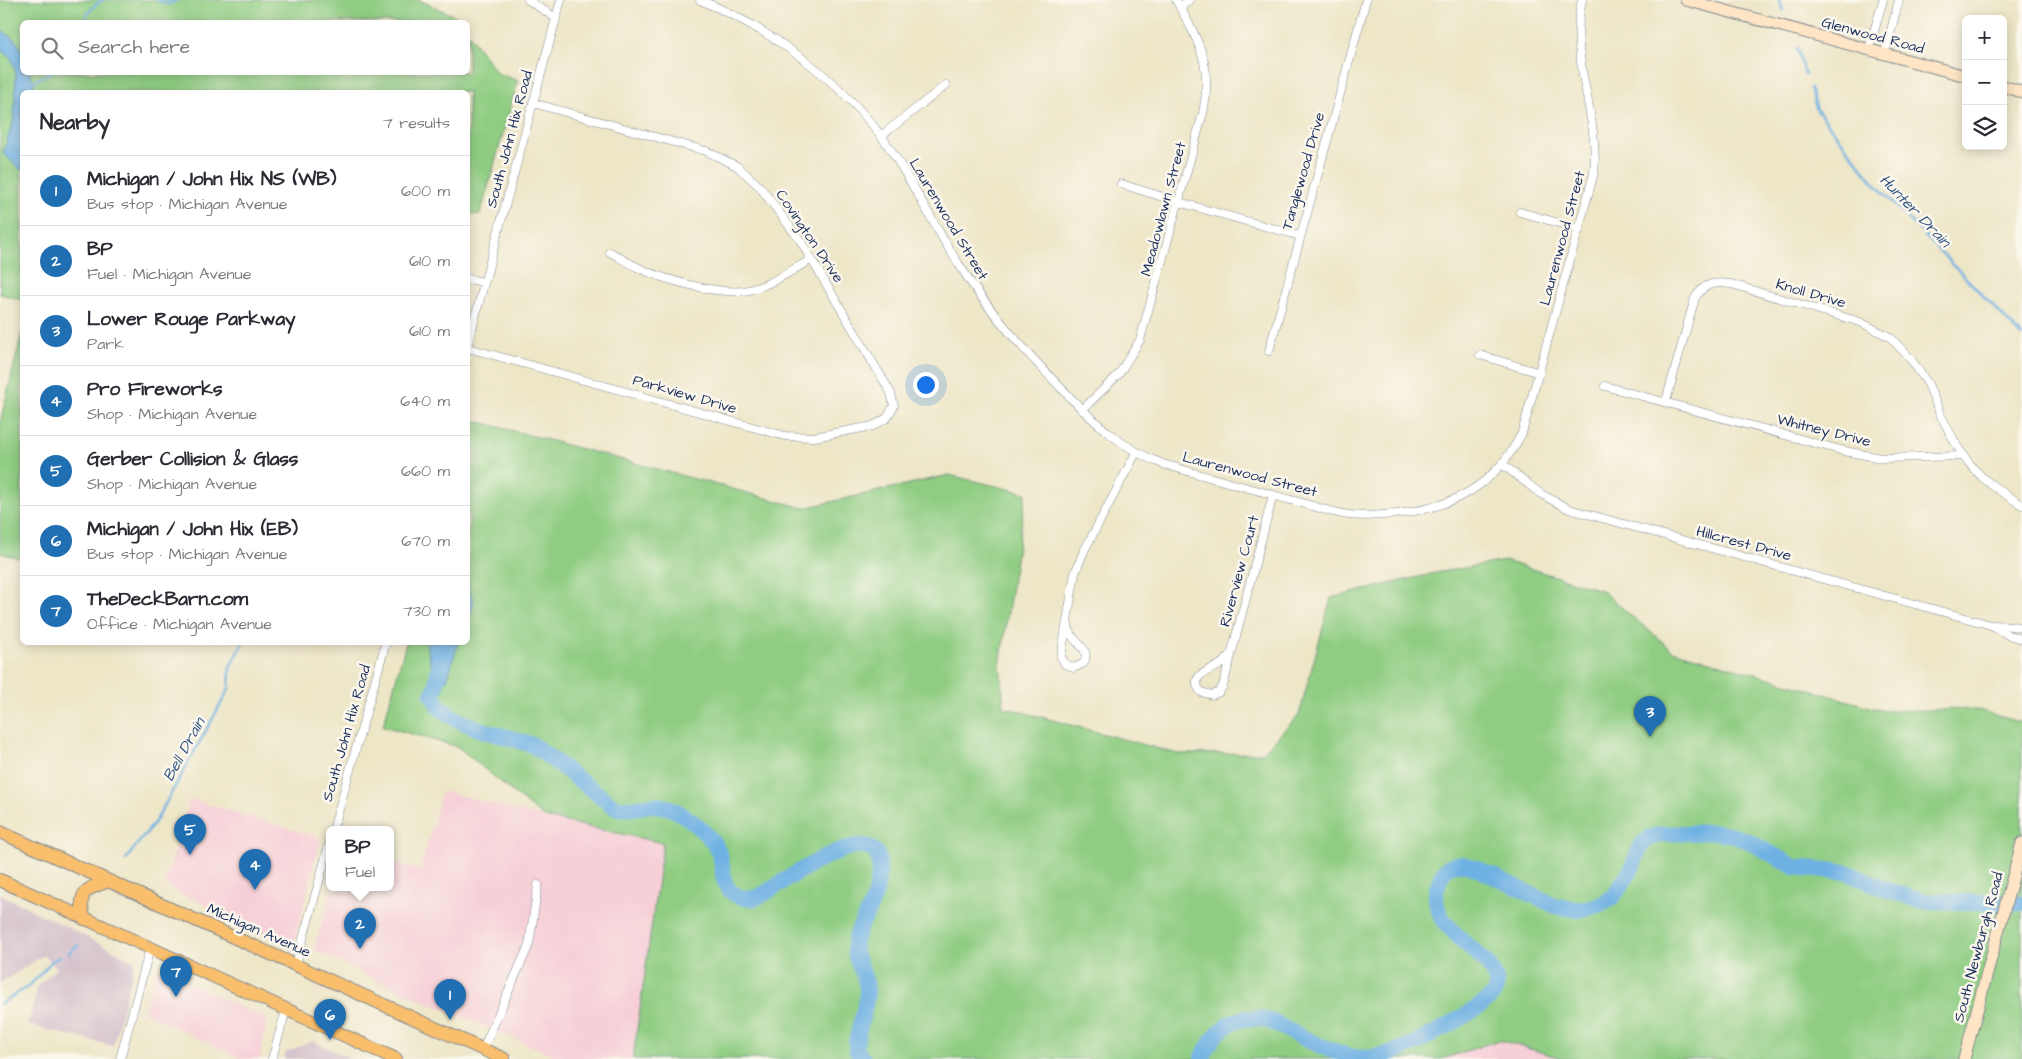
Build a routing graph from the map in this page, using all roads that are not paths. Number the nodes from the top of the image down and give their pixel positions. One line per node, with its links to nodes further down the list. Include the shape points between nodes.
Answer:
1 (528, 0): 11 (street)
2 (561, 0): 11 (street, South John Hix Road)
3 (700, 0): 19 (street, Laurenwood Street, via 762,31 804,59)
4 (1189, 0): 10 (street)
5 (1366, 0): 24 (street, Tanglewood Drive)
6 (1582, 0): 23 (street, Laurenwood Street, via 1580,52 1596,158)
7 (1686, 0): 12 (street, Glenwood Road)
8 (1883, 0): 12 (street)
9 (1899, 0): 13 (street)
10 (1178, 3): 21 (street, Meadowlawn Street, via 1201,50 1207,84 1203,113)
11 (556, 18): 18 (street, South John Hix Road)
12 (1869, 49): 13 (street, Glenwood Road)
13 (1885, 53): 14 (street, Glenwood Road)
14 (1962, 75)
15 (946, 86): 19 (street)
16 (2007, 87): 17 (street)
17 (2022, 92)
18 (533, 103): 26 (street, Covington Drive, via 728,160 760,187); 28 (street, South John Hix Road)
19 (881, 136): 36 (street, Laurenwood Street, via 983,300 1024,350)
20 (1121, 184): 21 (street)
21 (1179, 202): 24 (street); 36 (street, Meadowlawn Street, via 1140,340 1118,374)
22 (1520, 212): 23 (street)
23 (1580, 229): 33 (street, Laurenwood Street)
24 (1300, 236): 31 (street, Tanglewood Drive)
25 (610, 252): 26 (street, via 637,268 725,292 764,285)
26 (812, 259): 37 (street, Covington Drive, via 891,393)
27 (470, 279): 28 (street)
28 (484, 282): 29 (street, South John Hix Road)
29 (470, 335)
30 (470, 349): 37 (street, Parkview Drive, via 785,436 814,437 873,426 883,422)
31 (1269, 350)
32 (1480, 355): 33 (street)
33 (1540, 373): 40 (street, Laurenwood Street, via 1522,432)
34 (1605, 386): 35 (street, Whitney Drive)
35 (1666, 401): 39 (street, Whitney Drive, via 1844,451 1881,458); 39 (street, Knoll Drive, via 1695,298 1704,286 1731,284 1860,322 1890,337 1928,384 1956,446)
36 (1082, 410): 38 (street, Laurenwood Street, via 1108,434)
37 (893, 411)
38 (1136, 453): 41 (street, Laurenwood Street, via 1163,464); 43 (street, via 1080,558 1073,578)
39 (1964, 456): 42 (street, via 1992,484)
40 (1502, 464): 41 (street, Laurenwood Street, via 1483,483 1457,499 1440,506 1402,513 1349,515); 44 (street, Hillcrest Drive, via 1541,494 1569,509)
41 (1273, 495): 48 (street, Riverview Court)
42 (2022, 505)
43 (1067, 621): 43 (street, via 1061,657 1065,664 1074,668 1084,663 1086,656 1085,650 1072,636)
44 (1990, 625): 45 (street, Hillcrest Drive); 46 (street, Hillcrest Drive)
45 (2022, 628)
46 (2022, 639)
47 (385, 645): 49 (street, South John Hix Road)
48 (1231, 654): 48 (street, Riverview Court, via 1219,692 1208,695 1201,692 1198,682 1202,673 1218,666)
49 (334, 826)
50 (0, 833): 51 (main road); 55 (main road, Michigan Avenue)
51 (0, 842)
52 (2022, 843): 65 (street, South Newburgh Road)
53 (326, 856): 59 (street)
54 (0, 880): 57 (main road)
55 (109, 881): 57 (main road, via 90,888 82,896); 59 (main road, Michigan Avenue)
56 (538, 885): 61 (street, via 529,945)
57 (84, 918): 58 (main road)
58 (150, 948): 60 (main road); 62 (street)
59 (296, 964): 61 (main road, Michigan Avenue)
60 (286, 1010): 63 (street); 64 (main road)
61 (494, 1055)
62 (120, 1059)
63 (272, 1059)
64 (396, 1059)
65 (1964, 1059)

